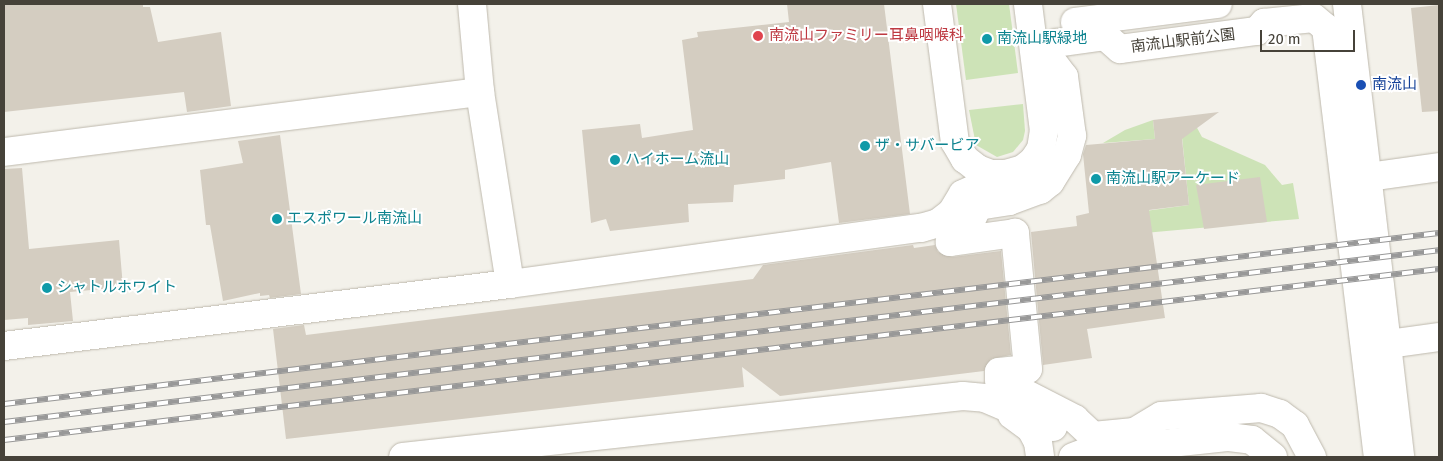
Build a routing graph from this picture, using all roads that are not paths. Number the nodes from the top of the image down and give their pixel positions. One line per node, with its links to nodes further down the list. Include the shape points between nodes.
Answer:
1 (472, 4): 6 (street)
2 (937, 4): 7 (street)
3 (1218, 4): 5 (street)
4 (1347, 4): 11 (street)
5 (1029, 16): 10 (street, via 1044,131 1041,149 1033,161 1023,169)
6 (480, 92): 8 (street); 13 (street)
7 (955, 142): 10 (street, via 965,159 978,169 990,174); 12 (street)
8 (4, 152)
9 (1439, 167): 11 (street)
10 (1006, 174): 12 (street)
11 (1369, 178): 15 (street)
12 (963, 194): 13 (street, via 952,212 938,223 921,228)
13 (510, 284): 16 (street)
14 (1439, 337): 15 (street)
15 (1389, 344): 25 (street)
16 (4, 346)
17 (985, 398): 18 (street, via 963,396); 19 (street, via 1047,424); 21 (street, via 1031,429 1038,442)
18 (524, 450): 20 (street)
19 (1079, 455): 22 (street, via 1229,437 1252,440)
20 (403, 457)
21 (1040, 457)
22 (1273, 457)
23 (1312, 457): 24 (street, 南流山駅前公園, via 1296,425 1280,414 1261,408 1161,416 1134,432 1093,436 1076,419 999,380 999,372 1028,369 1015,233 950,242 970,223 978,206 1009,202 1040,190 1050,182 1067,155 1072,136 1064,77 1051,60 1050,50 1056,43 1104,36 1120,49 1258,31 1264,23 1314,18 1326,28)
24 (1378, 457)
25 (1400, 457)

